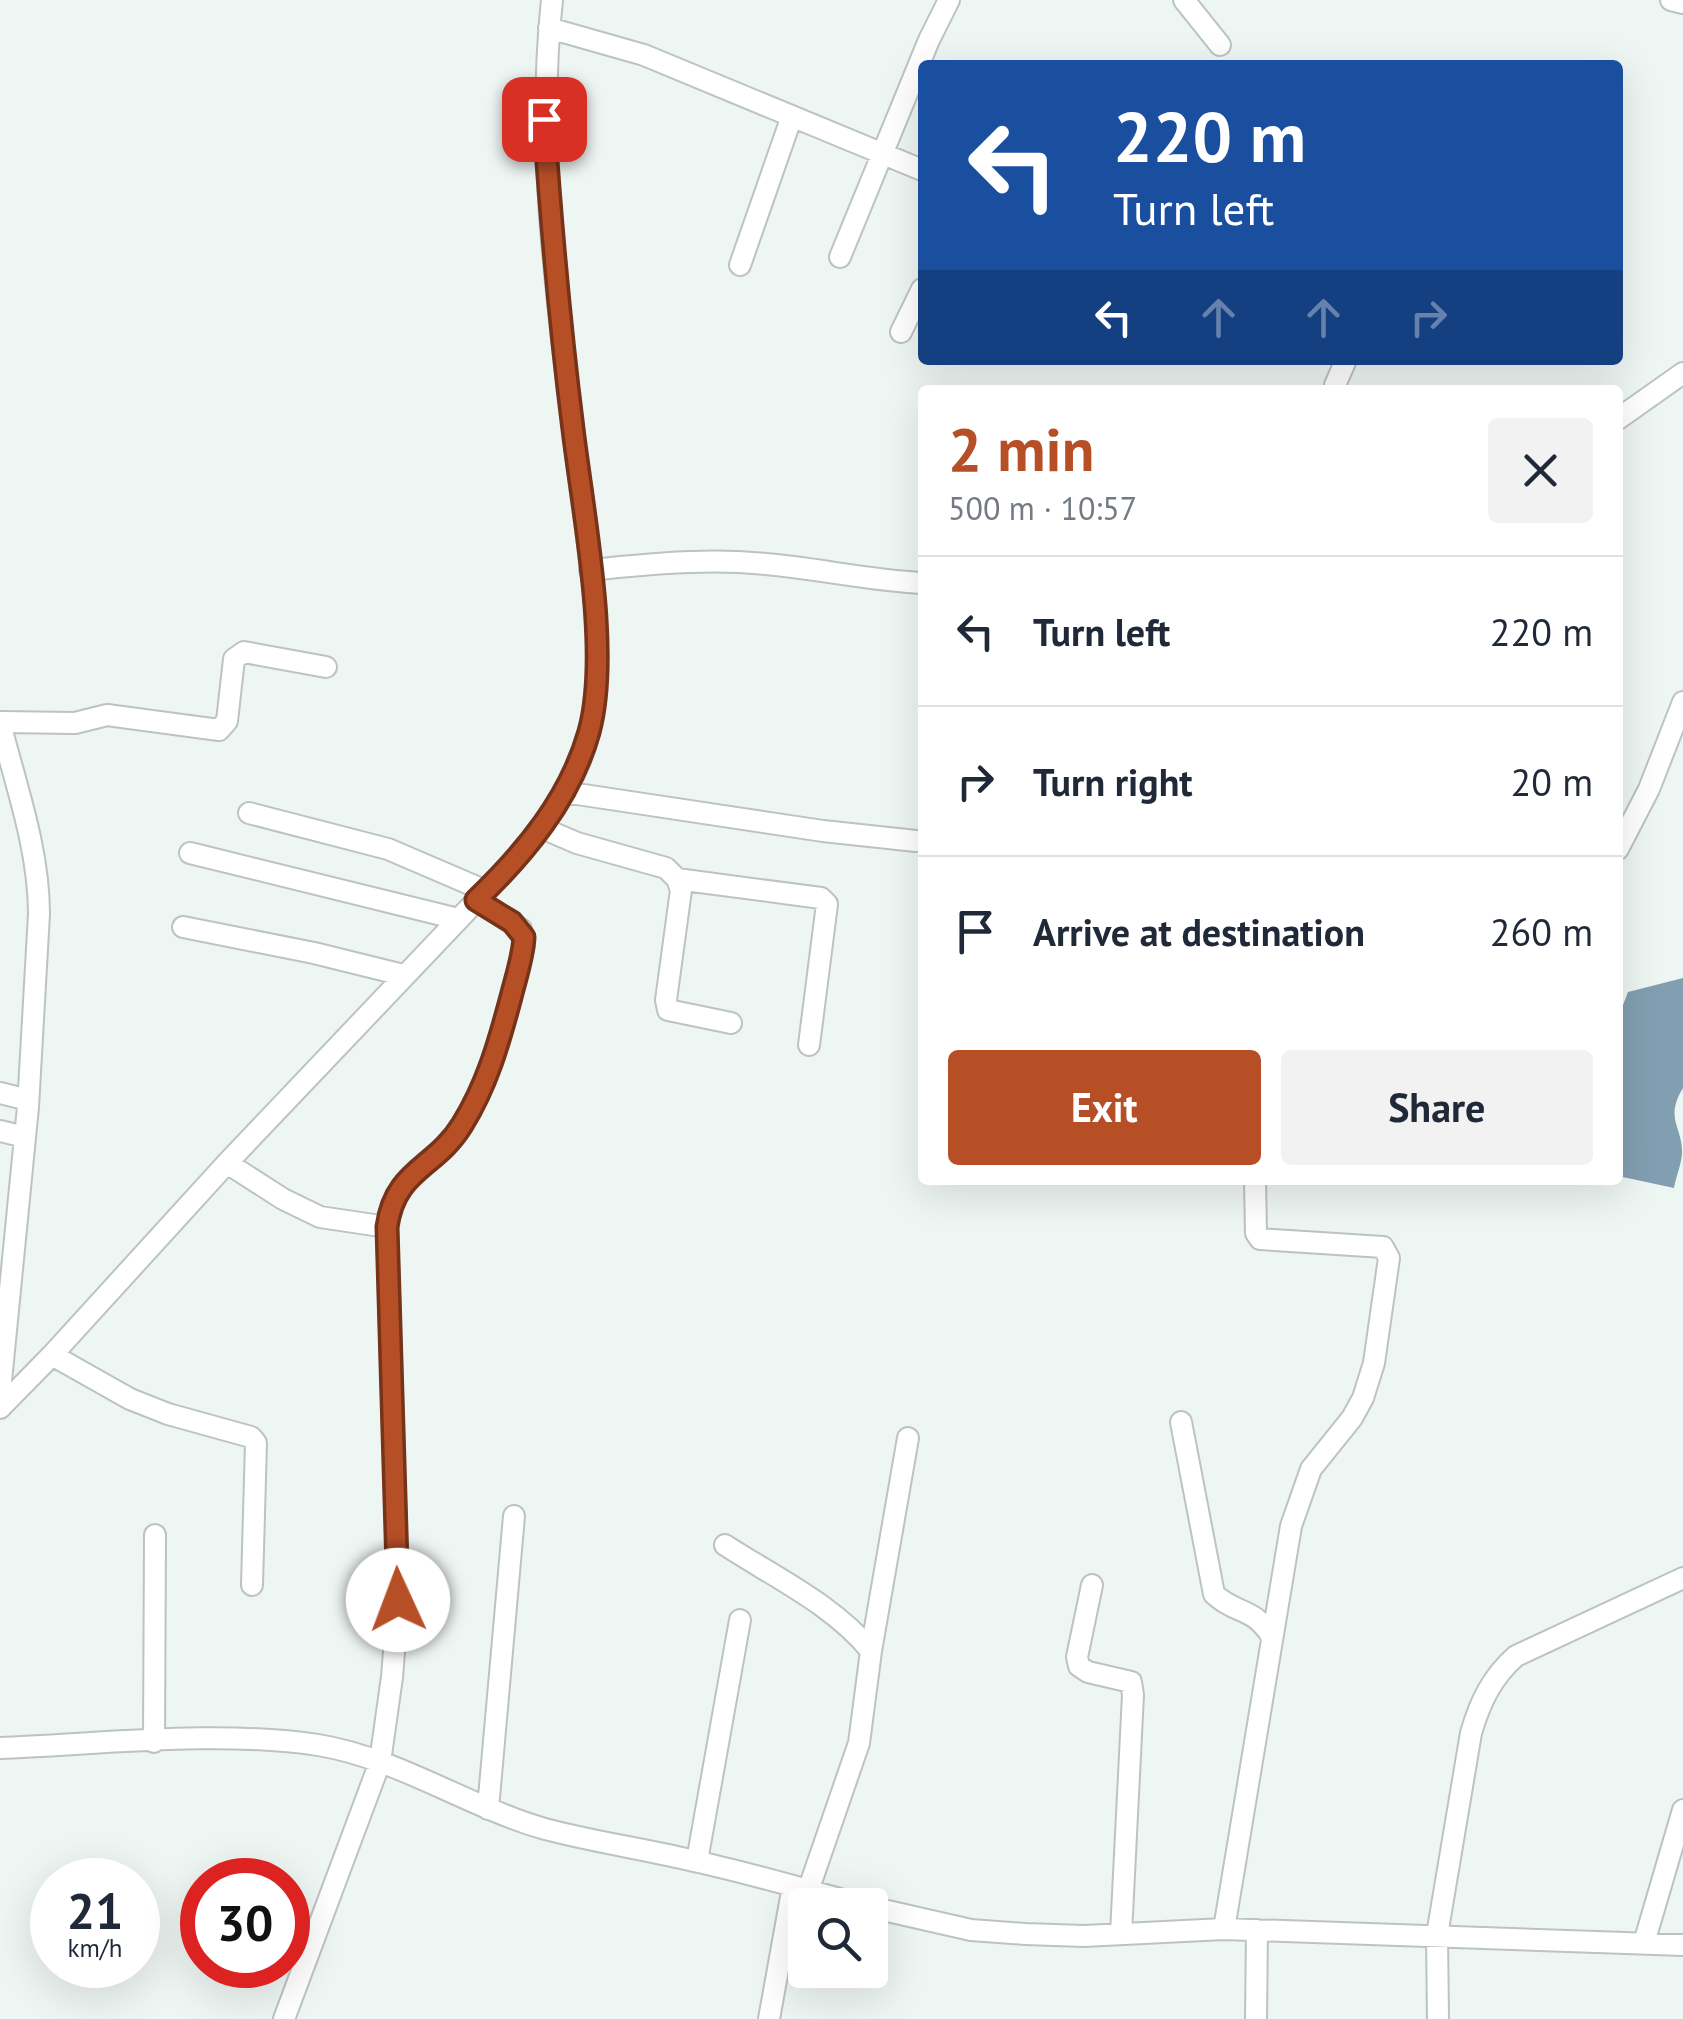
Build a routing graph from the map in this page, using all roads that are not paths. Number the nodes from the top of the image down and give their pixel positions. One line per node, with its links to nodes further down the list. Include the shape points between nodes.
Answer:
1 (552, 0): 6 (street)
2 (949, 0): 8 (street)
3 (1184, 0): 7 (street)
4 (1671, 0): 5 (street)
5 (1683, 2)
6 (549, 28): 10 (street, via 644,55); 19 (street, via 544,119 556,286)
7 (1220, 45)
8 (921, 60)
9 (918, 67): 11 (street)
10 (792, 116): 11 (street); 14 (street)
11 (882, 154): 12 (street); 13 (street)
12 (918, 168)
13 (840, 258)
14 (740, 265)
15 (918, 297): 16 (street)
16 (902, 332)
17 (1683, 373): 18 (street)
18 (1623, 415)
19 (590, 570): 20 (street, via 741,562); 24 (street, via 596,659 590,728)
20 (918, 583)
21 (326, 667): 23 (street, via 237,655 227,721 219,730 107,715 75,723)
22 (1683, 702): 27 (street)
23 (0, 722): 38 (street, via 39,882)
24 (564, 792): 26 (street); 28 (street)
25 (248, 813): 31 (street, via 388,849)
26 (542, 828): 30 (street, via 666,868); 31 (street)
27 (1623, 839)
28 (916, 841)
29 (190, 852): 32 (street)
30 (678, 878): 35 (street, via 668,1010); 36 (street, via 826,904)
31 (481, 896): 32 (street); 43 (street, via 524,937 498,1044 461,1127 400,1186)
32 (458, 919): 34 (street)
33 (183, 928): 34 (street)
34 (404, 975): 41 (street)
35 (731, 1023)
36 (809, 1045)
37 (0, 1092): 38 (street)
38 (28, 1100): 40 (street)
39 (0, 1131): 40 (street)
40 (25, 1137): 45 (street)
41 (227, 1162): 43 (street, via 320,1217); 44 (street)
42 (1255, 1185): 56 (street, via 1260,1239 1384,1247 1389,1258 1374,1363 1352,1418 1310,1469)
43 (387, 1227): 60 (street, via 398,1600)
44 (52, 1356): 46 (street); 53 (street, via 156,1409 252,1437)
45 (0, 1391)
46 (0, 1408)
47 (1181, 1422): 56 (street, via 1214,1594 1253,1614)
48 (908, 1438): 57 (street)
49 (514, 1516): 61 (street)
50 (155, 1535): 58 (street)
51 (724, 1545): 57 (street, via 842,1622)
52 (1683, 1578): 70 (street, via 1563,1631 1501,1669 1471,1732)
53 (252, 1585)
54 (1092, 1585): 69 (street, via 1079,1666 1132,1682)
55 (740, 1620): 63 (street)
56 (1272, 1637): 67 (street)
57 (871, 1651): 65 (street, via 859,1743)
58 (154, 1742): 59 (street); 60 (street, via 276,1740)
59 (0, 1748)
60 (380, 1762): 61 (street); 74 (street)
61 (488, 1809): 63 (street, via 546,1829)
62 (1683, 1810): 72 (street)
63 (698, 1862): 64 (street)
64 (797, 1888)
65 (801, 1888)
66 (888, 1911): 69 (street, via 971,1930)
67 (1224, 1929): 68 (street); 69 (street)
68 (1257, 1930): 70 (street); 76 (street)
69 (1121, 1934)
70 (1437, 1935): 72 (street); 77 (street)
71 (788, 1944): 75 (street)
72 (1644, 1944): 73 (street)
73 (1683, 1944)
74 (284, 2019)
75 (770, 2019)
76 (1256, 2019)
77 (1438, 2019)

